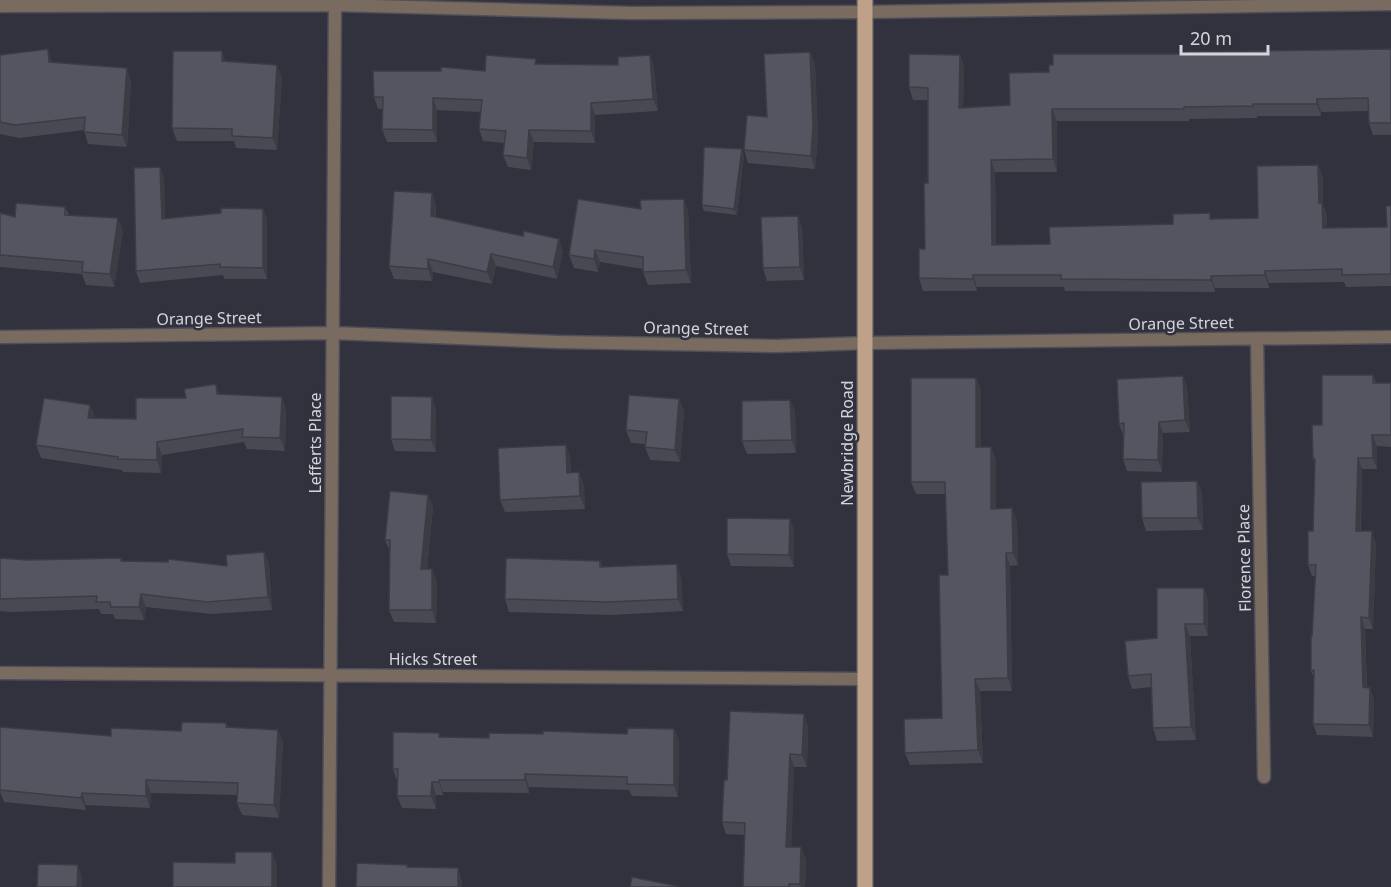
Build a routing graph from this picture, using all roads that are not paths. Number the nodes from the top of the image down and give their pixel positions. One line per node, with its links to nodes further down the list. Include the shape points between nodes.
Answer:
1 (335, 3): 4 (street); 5 (street, via 631,13); 6 (street, Lefferts Place)
2 (1295, 3): 3 (street); 5 (street)
3 (1391, 4)
4 (0, 6)
5 (865, 6): 10 (main road, Newbridge Road)
6 (333, 333): 7 (street, Orange Street); 10 (street, Orange Street, via 582,343); 12 (street, Lefferts Place)
7 (0, 337)
8 (1391, 337): 9 (street, Orange Street)
9 (1257, 339): 10 (street, Orange Street); 14 (street, Florence Place)
10 (866, 343): 13 (main road, Newbridge Road)
11 (0, 674): 12 (street, Hicks Street)
12 (330, 675): 13 (street, Hicks Street); 15 (street, Lefferts Place)
13 (865, 679): 16 (main road, Newbridge Road)
14 (1264, 777)
15 (330, 887)
16 (865, 887)

